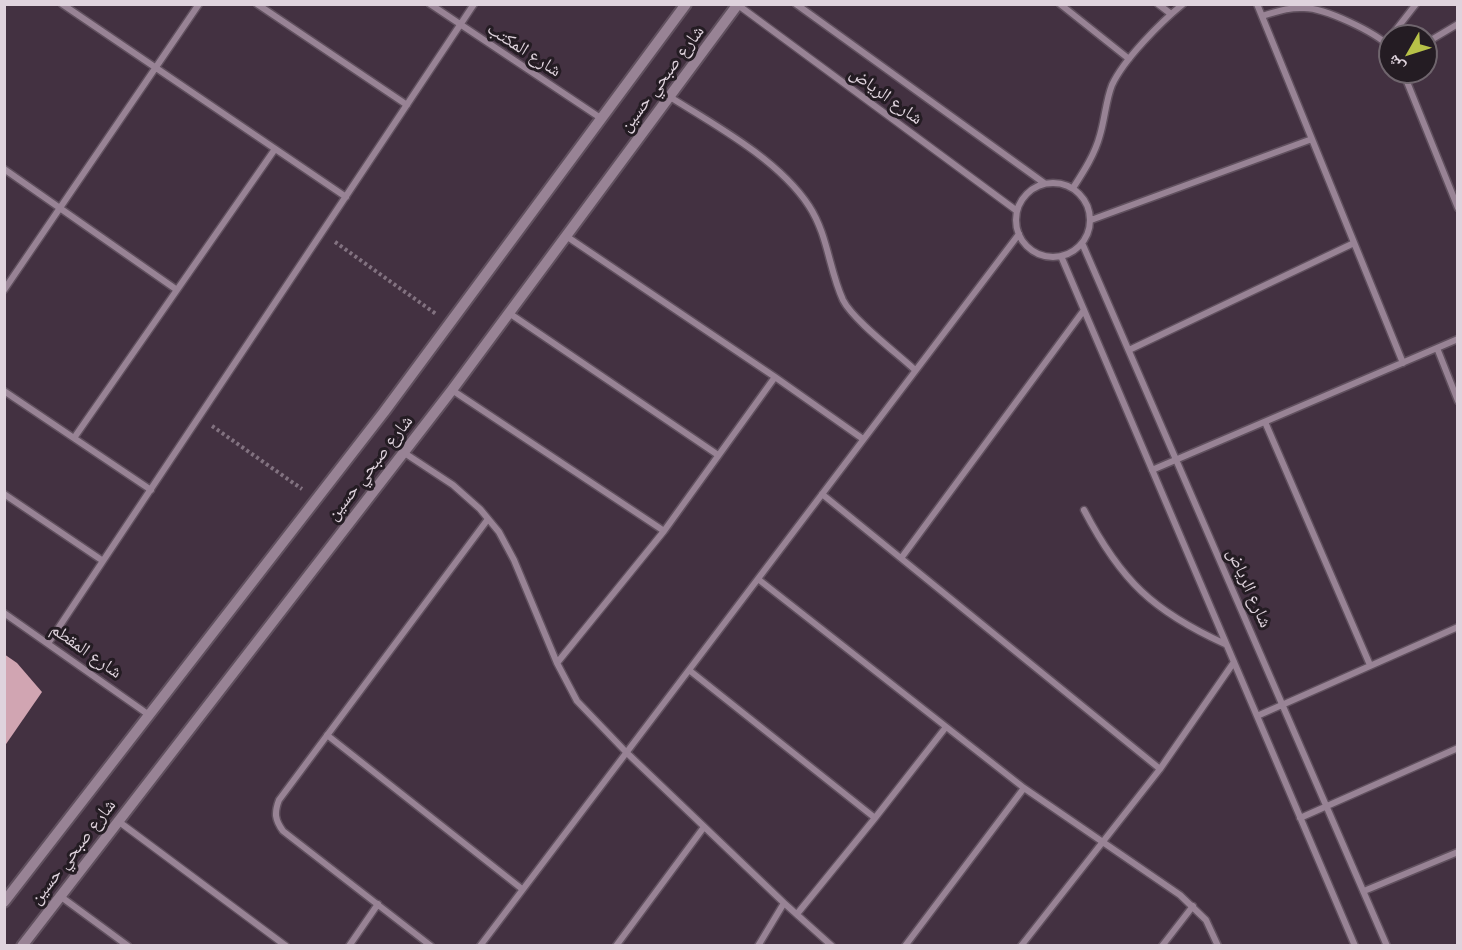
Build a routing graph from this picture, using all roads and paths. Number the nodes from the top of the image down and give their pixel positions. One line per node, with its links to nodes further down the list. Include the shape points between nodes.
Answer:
1 (62, 4): 22 (street)
2 (199, 4): 22 (street)
3 (257, 4): 25 (street)
4 (430, 4): 18 (street, شارع المكتب)
5 (474, 4): 18 (street)
6 (686, 4): 26 (street, شارع صبحي حسين)
7 (796, 4): 30 (street, شارع الرياض)
8 (1060, 4): 21 (street)
9 (1158, 4): 14 (street)
10 (1183, 4): 14 (street)
11 (1257, 4): 15 (street)
12 (1416, 4): 16 (street)
13 (738, 5): 24 (street, شارع صبحي حسين); 35 (street, شارع الرياض)
14 (1171, 14): 21 (street)
15 (1262, 16): 19 (street, via 1283,9 1315,9); 27 (street)
16 (1401, 24)
17 (1458, 24): 20 (street)
18 (460, 25): 25 (street); 26 (street, شارع المكتب)
19 (1378, 36)
20 (1438, 36)
21 (1129, 59): 31 (street, via 1111,88 1100,137)
22 (156, 68): 28 (street); 33 (street)
23 (1408, 84): 34 (street)
24 (670, 97): 39 (street, شارع صبحي حسين); 52 (street, via 749,147 784,178 808,205 822,232 844,302)
25 (407, 105): 32 (street)
26 (602, 119): 47 (street, شارع صبحي حسين)
27 (1312, 139): 36 (street); 41 (street)
28 (275, 149): 32 (street); 44 (street)
29 (4, 169): 33 (street)
30 (1044, 183): 31 (street); 35 (street, via 1032,189)
31 (1073, 188): 36 (street, via 1082,196)
32 (346, 196): 37 (street)
33 (60, 208): 43 (street); 44 (street)
34 (1458, 208)
35 (1017, 211): 38 (street)
36 (1090, 220): 40 (street)
37 (322, 232): 47 (path); 57 (street)
38 (1019, 234): 42 (street, via 1036,253); 52 (street)
39 (566, 236): 46 (street, شارع صبحي حسين); 53 (street)
40 (1082, 243): 42 (street); 50 (street, شارع الرياض)
41 (1354, 243): 50 (street); 51 (street)
42 (1061, 256): 45 (street)
43 (4, 290)
44 (177, 290): 59 (street)
45 (1084, 310): 64 (street); 72 (street)
46 (508, 314): 54 (street, شارع صبحي حسين); 62 (street)
47 (450, 324): 68 (street, شارع صبحي حسين)
48 (1458, 339): 49 (street)
49 (1437, 348): 51 (street); 56 (street)
50 (1129, 350): 63 (street, شارع الرياض)
51 (1403, 363): 58 (street)
52 (915, 370): 60 (street)
53 (775, 377): 60 (street); 62 (street)
54 (452, 390): 61 (street, شارع صبحي حسين); 71 (street)
55 (4, 391): 59 (street)
56 (1458, 401)
57 (199, 417): 65 (street); 68 (path)
58 (1265, 422): 63 (street); 81 (street)
59 (74, 438): 65 (street)
60 (863, 439): 67 (street)
61 (403, 452): 70 (street, via 453,485); 95 (street, شارع صبحي حسين)
62 (718, 455): 71 (street)
63 (1176, 460): 64 (street); 83 (street, شارع الرياض)
64 (1152, 470): 78 (street)
65 (151, 490): 73 (street)
66 (4, 494): 73 (street)
67 (822, 494): 72 (street); 74 (street)
68 (317, 499): 84 (street, شارع صبحي حسين)
69 (1084, 510): 78 (street, via 1102,546 1127,578 1156,605 1190,628)
70 (488, 519): 80 (street, via 514,560); 87 (street)
71 (664, 531): 80 (street)
72 (902, 557): 90 (street)
73 (103, 561): 77 (street)
74 (758, 579): 82 (street); 86 (street)
75 (4, 613): 77 (street, شارع المقطم)
76 (1458, 627): 81 (street)
77 (49, 642): 84 (street, شارع المقطم)
78 (1226, 644): 79 (street)
79 (1234, 662): 85 (street); 90 (street)
80 (557, 663): 89 (street, via 577,701)
81 (1370, 665): 83 (street)
82 (689, 670): 89 (street); 93 (street)
83 (1283, 704): 85 (street); 92 (street, شارع الرياض)
84 (149, 715): 102 (street, شارع صبحي حسين)
85 (1257, 716): 94 (street)
86 (946, 727): 91 (street); 93 (street)
87 (327, 735): 99 (street); 104 (street, via 279,800 276,816 283,831)
88 (1458, 748): 92 (street)
89 (627, 752): 96 (street); 99 (street)
90 (1160, 769): 97 (street)
91 (1024, 788): 97 (street); 116 (street)
92 (1327, 806): 94 (street); 100 (street, شارع الرياض)
93 (875, 818): 106 (street)
94 (1300, 818): 120 (street)
95 (118, 821): 101 (street, شارع صبحي حسين); 109 (street)
96 (704, 826): 103 (street); 113 (street)
97 (1103, 843): 105 (street); 117 (street)
98 (1458, 852): 100 (street)
99 (522, 889): 112 (street)
100 (1364, 891): 121 (street, شارع الرياض)
101 (60, 896): 107 (street, شارع صبحي حسين); 108 (street)
102 (4, 902)
103 (784, 903): 106 (street); 114 (street)
104 (378, 904): 110 (street); 111 (street)
105 (1193, 906): 118 (street); 119 (street, via 1206,920)
106 (797, 914): 115 (street)
107 (22, 945)
108 (128, 945)
109 (286, 945)
110 (349, 945)
111 (431, 945)
112 (480, 945)
113 (616, 945)
114 (758, 945)
115 (832, 945)
116 (904, 945)
117 (1021, 945)
118 (1162, 945)
119 (1218, 945)
120 (1355, 945)
121 (1387, 945)

